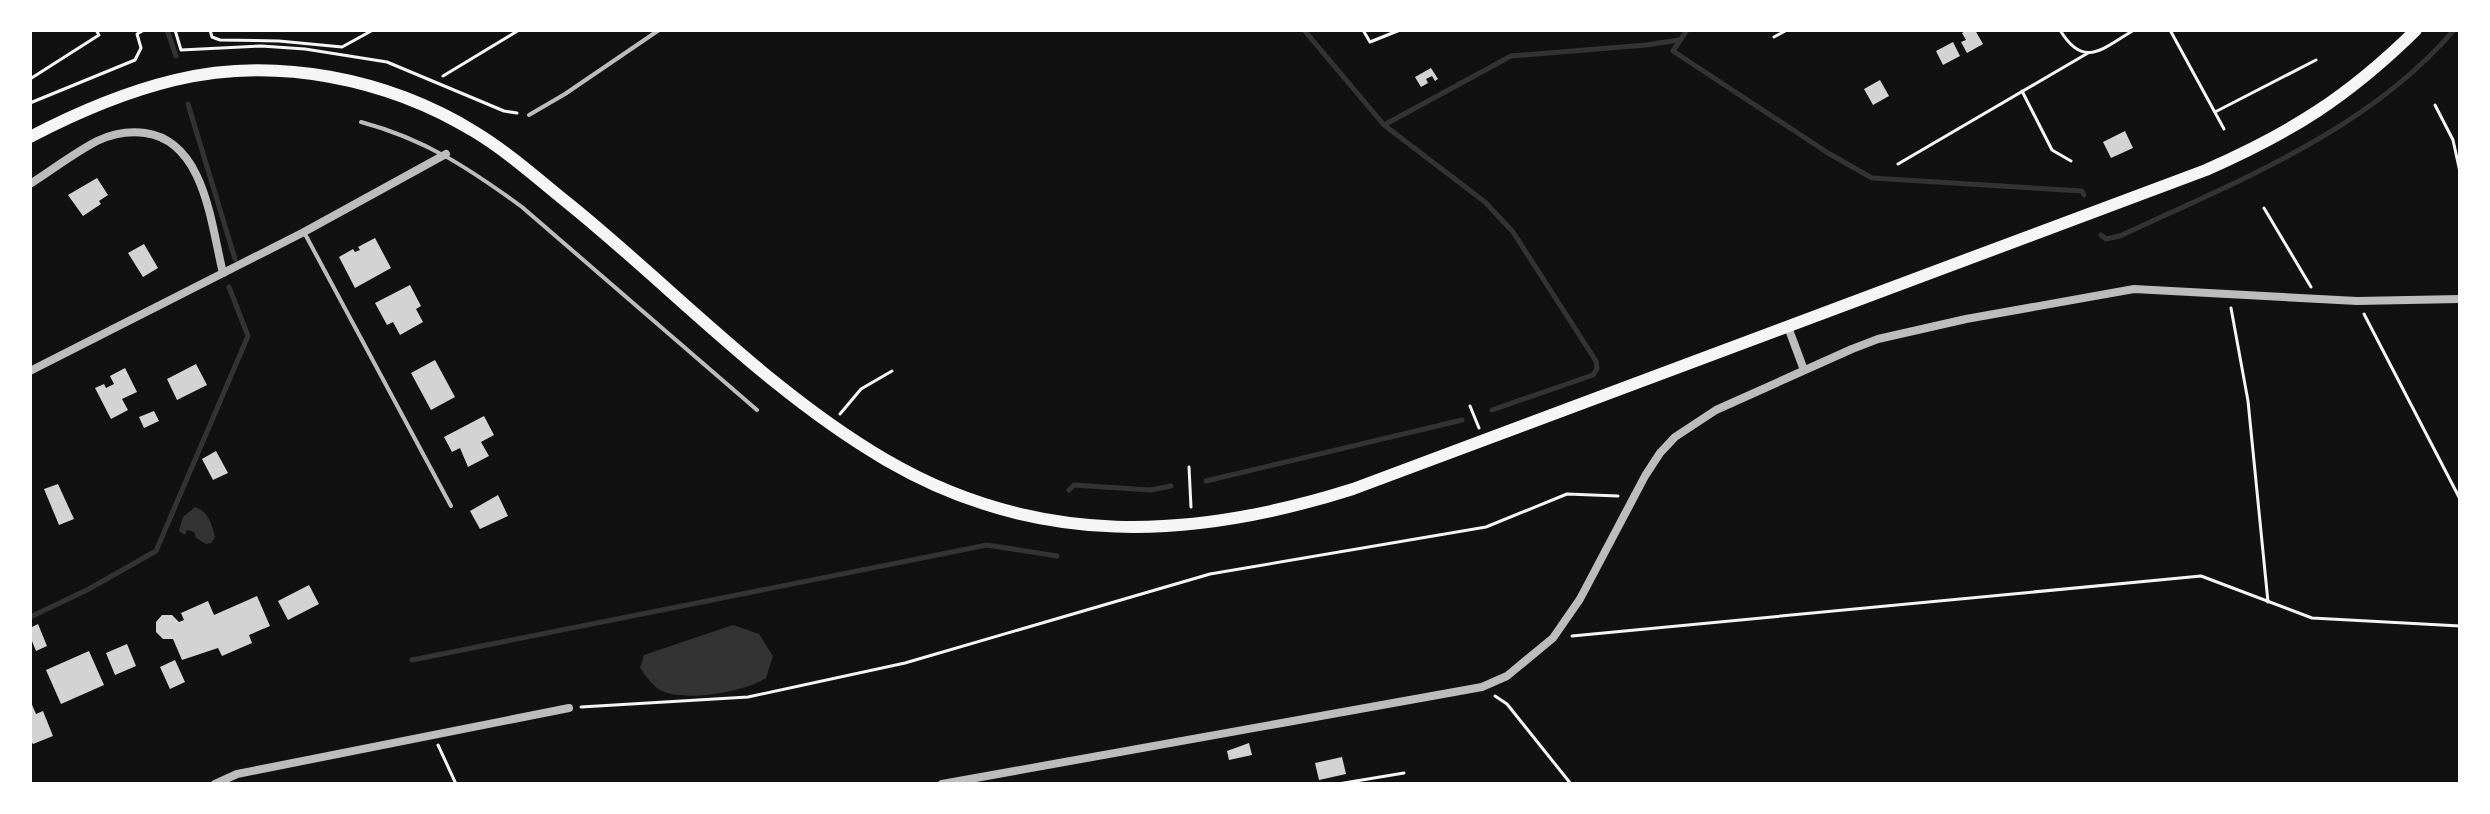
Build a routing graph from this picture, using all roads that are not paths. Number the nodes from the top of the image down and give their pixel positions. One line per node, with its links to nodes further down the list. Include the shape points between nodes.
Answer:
1 (659, 30): 3 (lane)
2 (2416, 30): 11 (main road, via 2323,110 2252,150)
3 (529, 115)
4 (361, 122): 6 (lane)
5 (30, 137): 11 (main road, via 149,87 222,72 333,77 386,91 471,129 522,165 737,350 888,461 1016,513 1096,526 1191,526 1314,501)
6 (446, 154): 8 (street); 14 (lane, via 522,207)
7 (30, 184): 9 (street, via 113,135 140,132 166,139 186,156 200,180)
8 (304, 232): 9 (street); 15 (lane)
9 (223, 273): 13 (street)
10 (2460, 299): 12 (street, via 2357,301 2134,289 1878,339)
11 (1788, 327): 12 (street)
12 (1804, 370): 18 (street, via 1716,410 1675,437 1660,453 1553,638 1507,676 1482,687)
13 (30, 371)
14 (757, 410)
15 (451, 506)
16 (569, 708): 17 (street, via 237,774)
17 (215, 784)
18 (942, 784)

